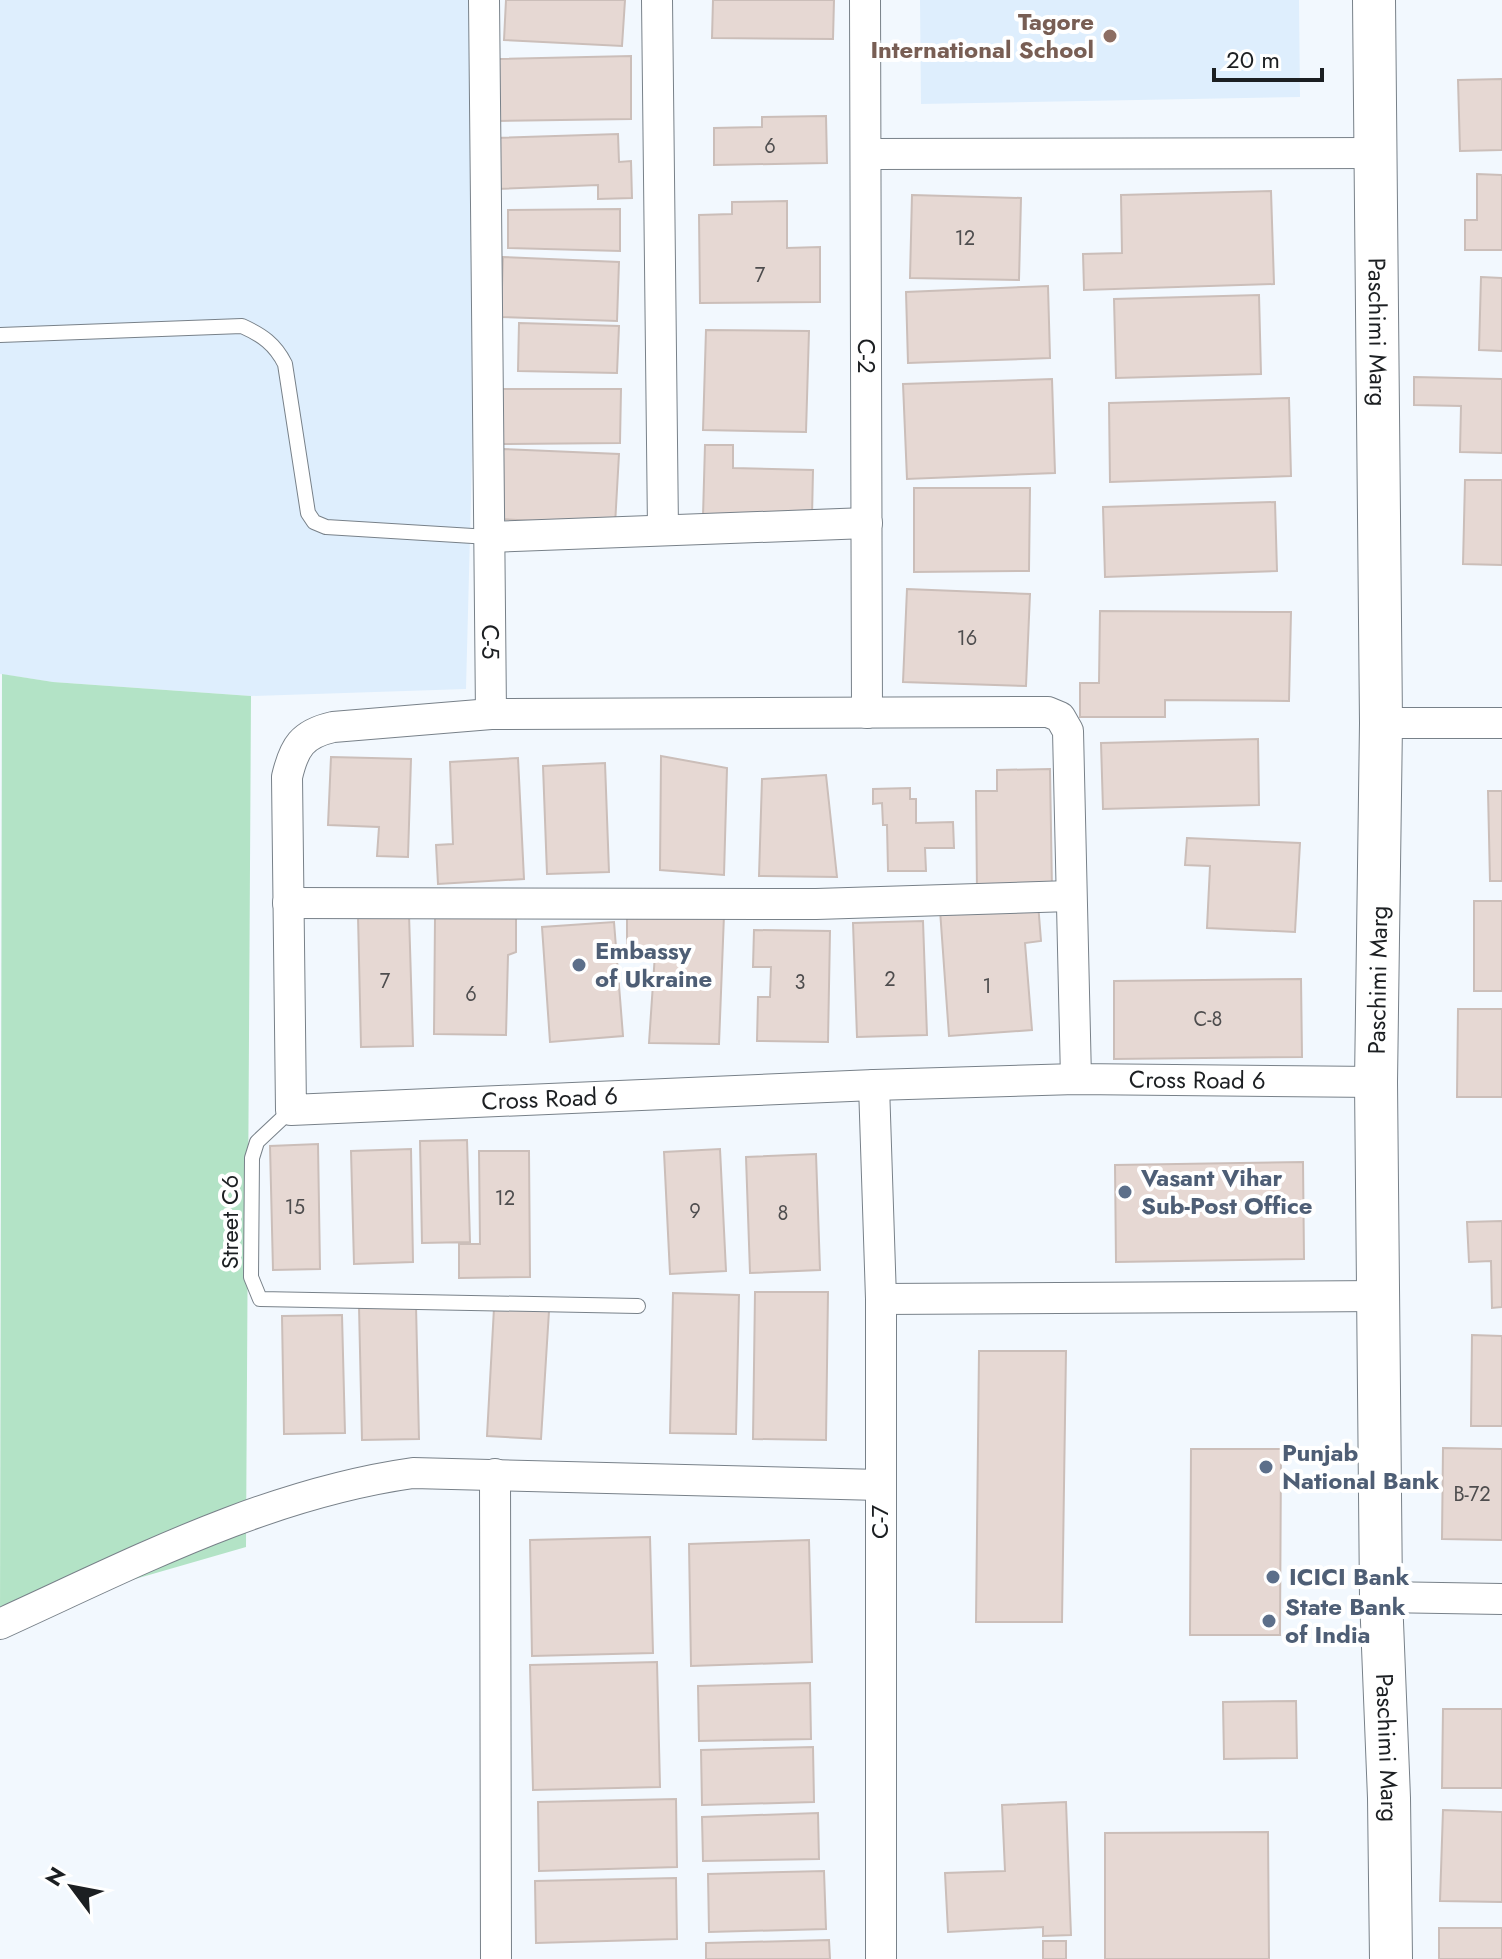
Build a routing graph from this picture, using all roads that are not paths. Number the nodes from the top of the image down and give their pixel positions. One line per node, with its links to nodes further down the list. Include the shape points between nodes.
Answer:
1 (484, 0): 10 (street, C-5)
2 (657, 0): 9 (street)
3 (865, 0): 6 (street, C-2)
4 (1374, 0): 5 (main road, Paschimi Marg)
5 (1375, 153): 6 (street); 13 (main road, Paschimi Marg)
6 (867, 154): 8 (street, C-2)
7 (0, 335): 10 (lane, via 242,326 262,334 285,364 308,513 314,522)
8 (867, 523): 9 (street); 11 (street, C-2)
9 (663, 530): 10 (street)
10 (489, 537): 12 (street, C-5)
11 (867, 713): 12 (street); 15 (street, via 1011,710 1060,717 1068,731)
12 (491, 714): 16 (street, via 333,727 299,741 287,777)
13 (1381, 723): 14 (street); 18 (main road, Paschimi Marg)
14 (1502, 723)
15 (1070, 896): 16 (street, via 816,904); 17 (street)
16 (288, 903): 20 (street)
17 (1076, 1079): 18 (street, Cross Road 6); 19 (street, Cross Road 6)
18 (1376, 1082): 21 (main road, Paschimi Marg)
19 (874, 1085): 20 (street, Cross Road 6); 22 (street, C-7)
20 (291, 1110): 23 (lane, Street C6, via 257,1142 252,1158 251,1277 260,1299)
21 (1380, 1296): 22 (street); 26 (main road, Paschimi Marg)
22 (881, 1299): 25 (street, C-7)
23 (638, 1306)
24 (495, 1474): 25 (street); 28 (street, via 413,1473 319,1490 204,1531); 29 (street)
25 (880, 1485): 30 (street, C-7)
26 (1381, 1597): 27 (street); 31 (main road, Paschimi Marg)
27 (1502, 1599)
28 (0, 1624)
29 (496, 1959)
30 (881, 1959)
31 (1391, 1959)

